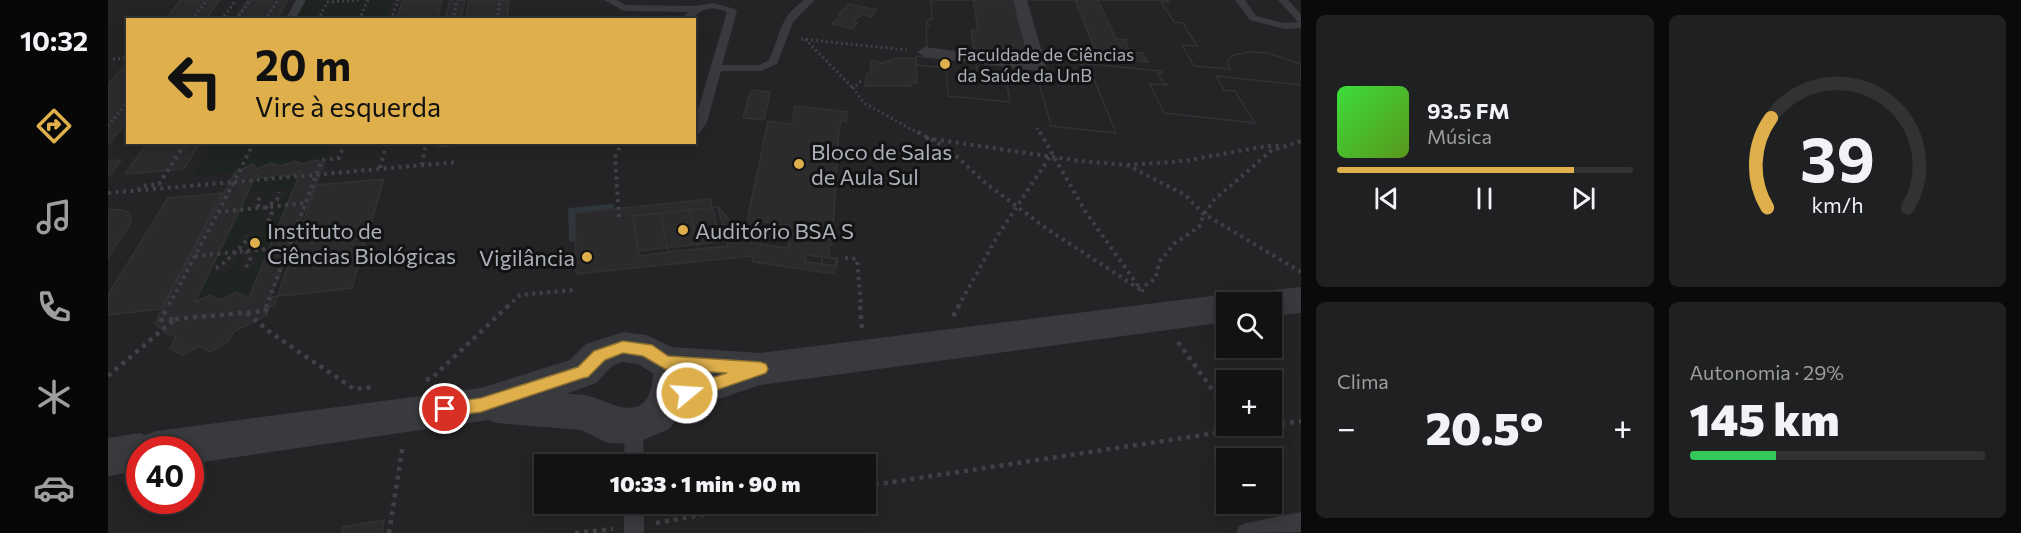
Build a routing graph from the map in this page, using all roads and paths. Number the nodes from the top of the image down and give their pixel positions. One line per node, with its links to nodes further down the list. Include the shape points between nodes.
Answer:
1 (207, 0): 18 (path)
2 (236, 0): 19 (path)
3 (250, 0): 20 (path)
4 (278, 0): 21 (path)
5 (301, 0): 22 (lane)
6 (360, 0): 16 (path)
7 (368, 0): 24 (path)
8 (398, 0): 25 (path)
9 (457, 0): 26 (path)
10 (500, 0): 27 (path)
11 (609, 0): 17 (lane, via 624,8)
12 (810, 0): 31 (lane, via 800,6)
13 (1020, 0): 33 (street, via 1038,66)
14 (1240, 0): 30 (lane, via 1260,21)
15 (1283, 0): 29 (lane)
16 (327, 1): 23 (path)
17 (694, 9): 28 (lane); 36 (lane, via 714,6 732,11)
18 (194, 18)
19 (222, 18)
20 (237, 18)
21 (266, 18)
22 (291, 18)
23 (319, 18)
24 (360, 18)
25 (392, 18)
26 (453, 18)
27 (497, 18)
28 (688, 18)
29 (1301, 20)
30 (1301, 25)
31 (781, 36): 32 (path); 36 (lane, via 773,62 761,68)
32 (805, 39): 33 (path); 38 (path)
33 (925, 52)
34 (126, 58): 35 (path)
35 (113, 59)
36 (717, 68): 42 (lane)
37 (861, 81): 38 (path)
38 (853, 88): 43 (path, via 864,103)
39 (126, 104): 40 (path)
40 (108, 126)
41 (1037, 128): 52 (path)
42 (696, 129)
43 (926, 138): 52 (path); 65 (path, via 950,150)
44 (1301, 141): 51 (path)
45 (185, 144): 59 (path, via 159,184 141,186)
46 (253, 144): 58 (path)
47 (344, 144): 57 (path, via 339,158 322,160)
48 (386, 144): 56 (path)
49 (426, 144): 54 (path)
50 (621, 144): 69 (path, via 615,157)
51 (1290, 146): 55 (path); 68 (path, via 1271,150 1214,200)
52 (1051, 155): 55 (path); 65 (path); 83 (path)
53 (457, 162): 54 (path)
54 (422, 165): 56 (path)
55 (1127, 165): 68 (path, via 1185,195)
56 (380, 168): 57 (path)
57 (316, 174): 58 (path); 63 (path)
58 (234, 182): 59 (path); 67 (path)
59 (138, 190): 61 (path)
60 (279, 192): 64 (path)
61 (108, 193)
62 (262, 194): 66 (path, via 257,203)
63 (306, 204): 64 (path); 72 (path)
64 (266, 207): 66 (path); 70 (path, via 272,214)
65 (1017, 207): 83 (path); 87 (path)
66 (259, 208): 67 (path)
67 (217, 212): 75 (path)
68 (1204, 214): 79 (path); 83 (path, via 1200,227 1175,243 1160,261)
69 (619, 217)
70 (268, 221)
71 (246, 236): 74 (path, via 245,244)
72 (290, 247): 73 (path); 85 (path, via 265,311)
73 (246, 251): 74 (path); 77 (path, via 250,259)
74 (232, 252): 75 (path); 78 (path, via 227,263)
75 (195, 256): 86 (path, via 161,320)
76 (845, 258): 88 (path, via 857,259)
77 (246, 267)
78 (216, 268)
79 (1301, 272)
80 (574, 290): 96 (path, via 520,295 432,378 416,382)
81 (1301, 300): 82 (street)
82 (1282, 302)
83 (1150, 303): 84 (street); 87 (street); 93 (path)
84 (1216, 307)
85 (248, 313): 86 (path); 92 (path, via 354,389)
86 (175, 319): 90 (path)
87 (937, 345): 88 (street)
88 (862, 355): 91 (street)
89 (583, 372): 91 (street, via 599,355 623,347 646,350); 94 (street); 95 (street, via 578,393)
90 (108, 376)
91 (667, 381): 99 (street, via 655,416)
92 (375, 386)
93 (1216, 395)
94 (481, 405): 95 (street); 96 (street)
95 (587, 413): 99 (street, via 608,425)
96 (408, 414): 101 (street); 110 (path)
97 (1301, 421): 98 (path)
98 (1282, 424)
99 (634, 426): 103 (lane)
100 (1216, 431): 105 (path)
101 (204, 443)
102 (126, 454): 104 (street)
103 (634, 454)
104 (108, 457)
105 (876, 484)
106 (634, 514): 109 (lane)
107 (715, 514): 109 (path)
108 (1301, 522): 112 (lane)
109 (634, 530): 111 (path)
110 (389, 533)
111 (574, 533)
112 (1246, 533)

